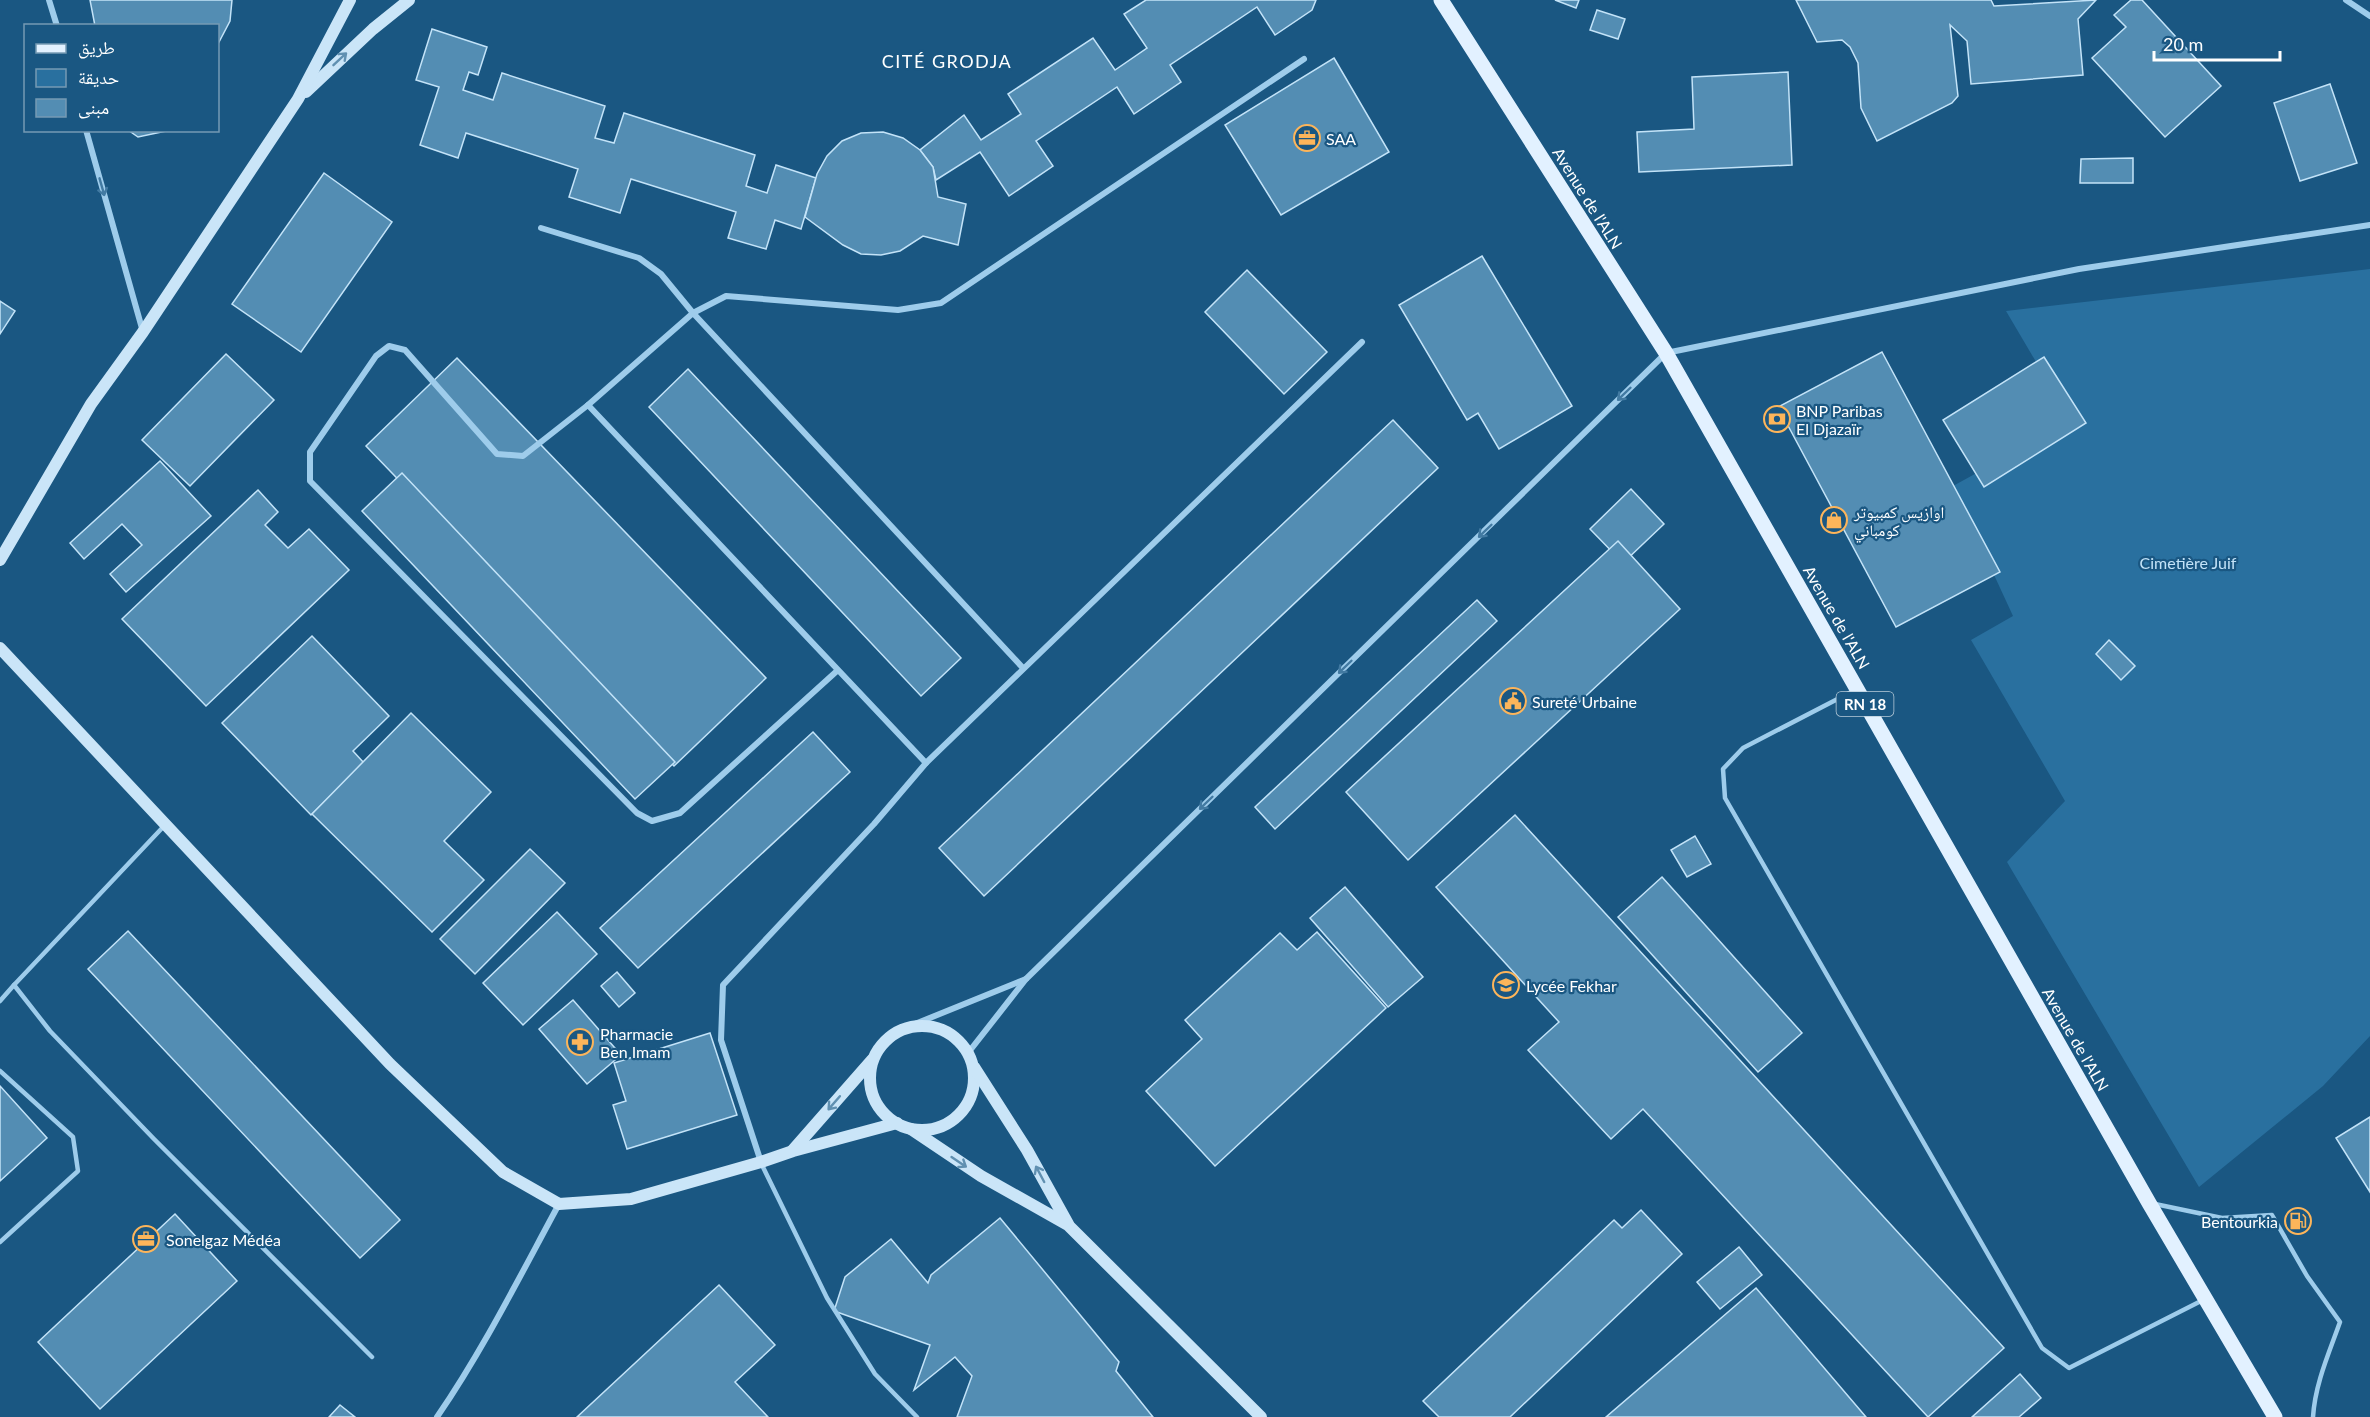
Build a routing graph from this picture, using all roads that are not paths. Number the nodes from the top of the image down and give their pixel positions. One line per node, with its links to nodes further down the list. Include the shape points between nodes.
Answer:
1 (49, 0): 7 (street)
2 (350, 0): 9 (street)
3 (409, 0): 9 (street, one-way to 3)
4 (1440, 0): 16 (main road, Avenue de l'ALN / RN 18)
5 (2346, 0): 6 (street)
6 (2370, 16)
7 (56, 24)
8 (1304, 59): 13 (street, via 941,303 898,310 726,296)
9 (298, 99): 14 (street)
10 (87, 132): 14 (street, one-way to 14)
11 (2370, 225): 16 (street, via 2079,269)
12 (541, 228): 13 (street, via 639,258 661,274)
13 (693, 313): 17 (street); 20 (street)
14 (143, 332): 18 (street, via 91,404)
15 (1362, 342): 20 (street)
16 (1666, 353): 22 (main road, Avenue de l'ALN / RN 18); 25 (street, one-way to 25)
17 (588, 405): 21 (street); 21 (street, via 523,456 497,454 405,350 388,346 376,356 309,452 310,481 637,813 652,821 680,813)
18 (0, 560)
19 (0, 648): 24 (street)
20 (1023, 668): 23 (street)
21 (838, 670): 23 (street)
22 (1857, 689): 37 (main road, Avenue de l'ALN / RN 18); 41 (lane, via 1743,748 1723,770 1725,798 2042,1348 2069,1368)
23 (926, 763): 36 (street, via 723,985 721,1040)
24 (166, 824): 26 (lane); 38 (street, via 390,1064 466,1138 503,1172)
25 (1026, 979): 28 (street); 29 (street)
26 (15, 985): 27 (lane); 42 (lane, via 50,1030 154,1139)
27 (0, 1001)
28 (904, 1028): 29 (street, via 941,1029 957,1038); 30 (street, via 883,1043)
29 (968, 1053): 31 (street)
30 (873, 1059): 33 (street, via 869,1077 872,1095 887,1117); 35 (street, one-way to 35)
31 (973, 1065): 34 (street, via 970,1101 959,1116 939,1128); 39 (street, one-way to 31, via 1027,1149)
32 (0, 1071): 40 (lane, via 73,1137 78,1171)
33 (897, 1123): 34 (street); 35 (street)
34 (911, 1129): 39 (street, one-way to 39, via 981,1176)
35 (793, 1150): 36 (street)
36 (761, 1162): 38 (street, via 631,1199); 44 (lane, via 827,1298 875,1374)
37 (2148, 1203): 41 (main road, Avenue de l'ALN / RN 18); 47 (lane, via 2222,1218 2272,1215 2307,1276 2340,1322 2323,1369)
38 (559, 1204): 43 (street)
39 (1068, 1225): 45 (street)
40 (0, 1242)
41 (2205, 1299): 46 (main road, Avenue de l'ALN / RN 18)
42 (372, 1358)
43 (437, 1417)
44 (917, 1417)
45 (1261, 1417)
46 (2275, 1417)
47 (2313, 1417)

